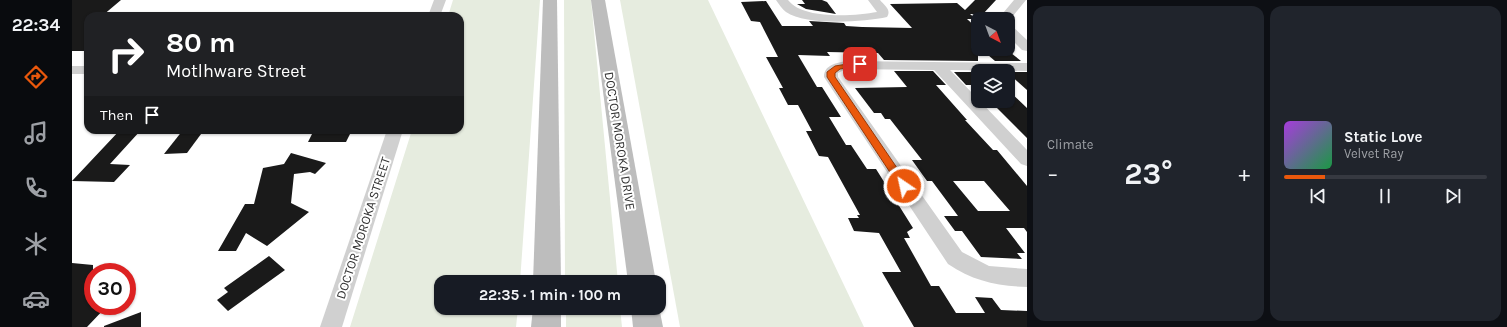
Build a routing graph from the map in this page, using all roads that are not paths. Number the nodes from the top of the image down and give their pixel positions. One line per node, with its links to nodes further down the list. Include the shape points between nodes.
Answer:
1 (440, 0): 7 (street)
2 (550, 0): 17 (street)
3 (598, 0): 18 (street, DOCTOR MOROKA DRIVE)
4 (782, 0): 5 (street, via 792,11 813,17 871,17 883,14 884,11)
5 (874, 0)
6 (1020, 0): 8 (street)
7 (436, 12)
8 (1010, 12)
9 (1015, 36): 10 (street)
10 (1027, 47)
11 (939, 67): 12 (street); 16 (street); 19 (street, via 846,65 831,72 831,77 955,258 967,267 991,277)
12 (1027, 67)
13 (72, 70): 14 (street)
14 (84, 70)
15 (394, 134): 22 (street, DOCTOR MOROKA STREET)
16 (1027, 160)
17 (547, 275)
18 (641, 275)
19 (1027, 278)
20 (547, 315): 23 (street)
21 (646, 315): 24 (street)
22 (331, 327)
23 (546, 327)
24 (648, 327)

